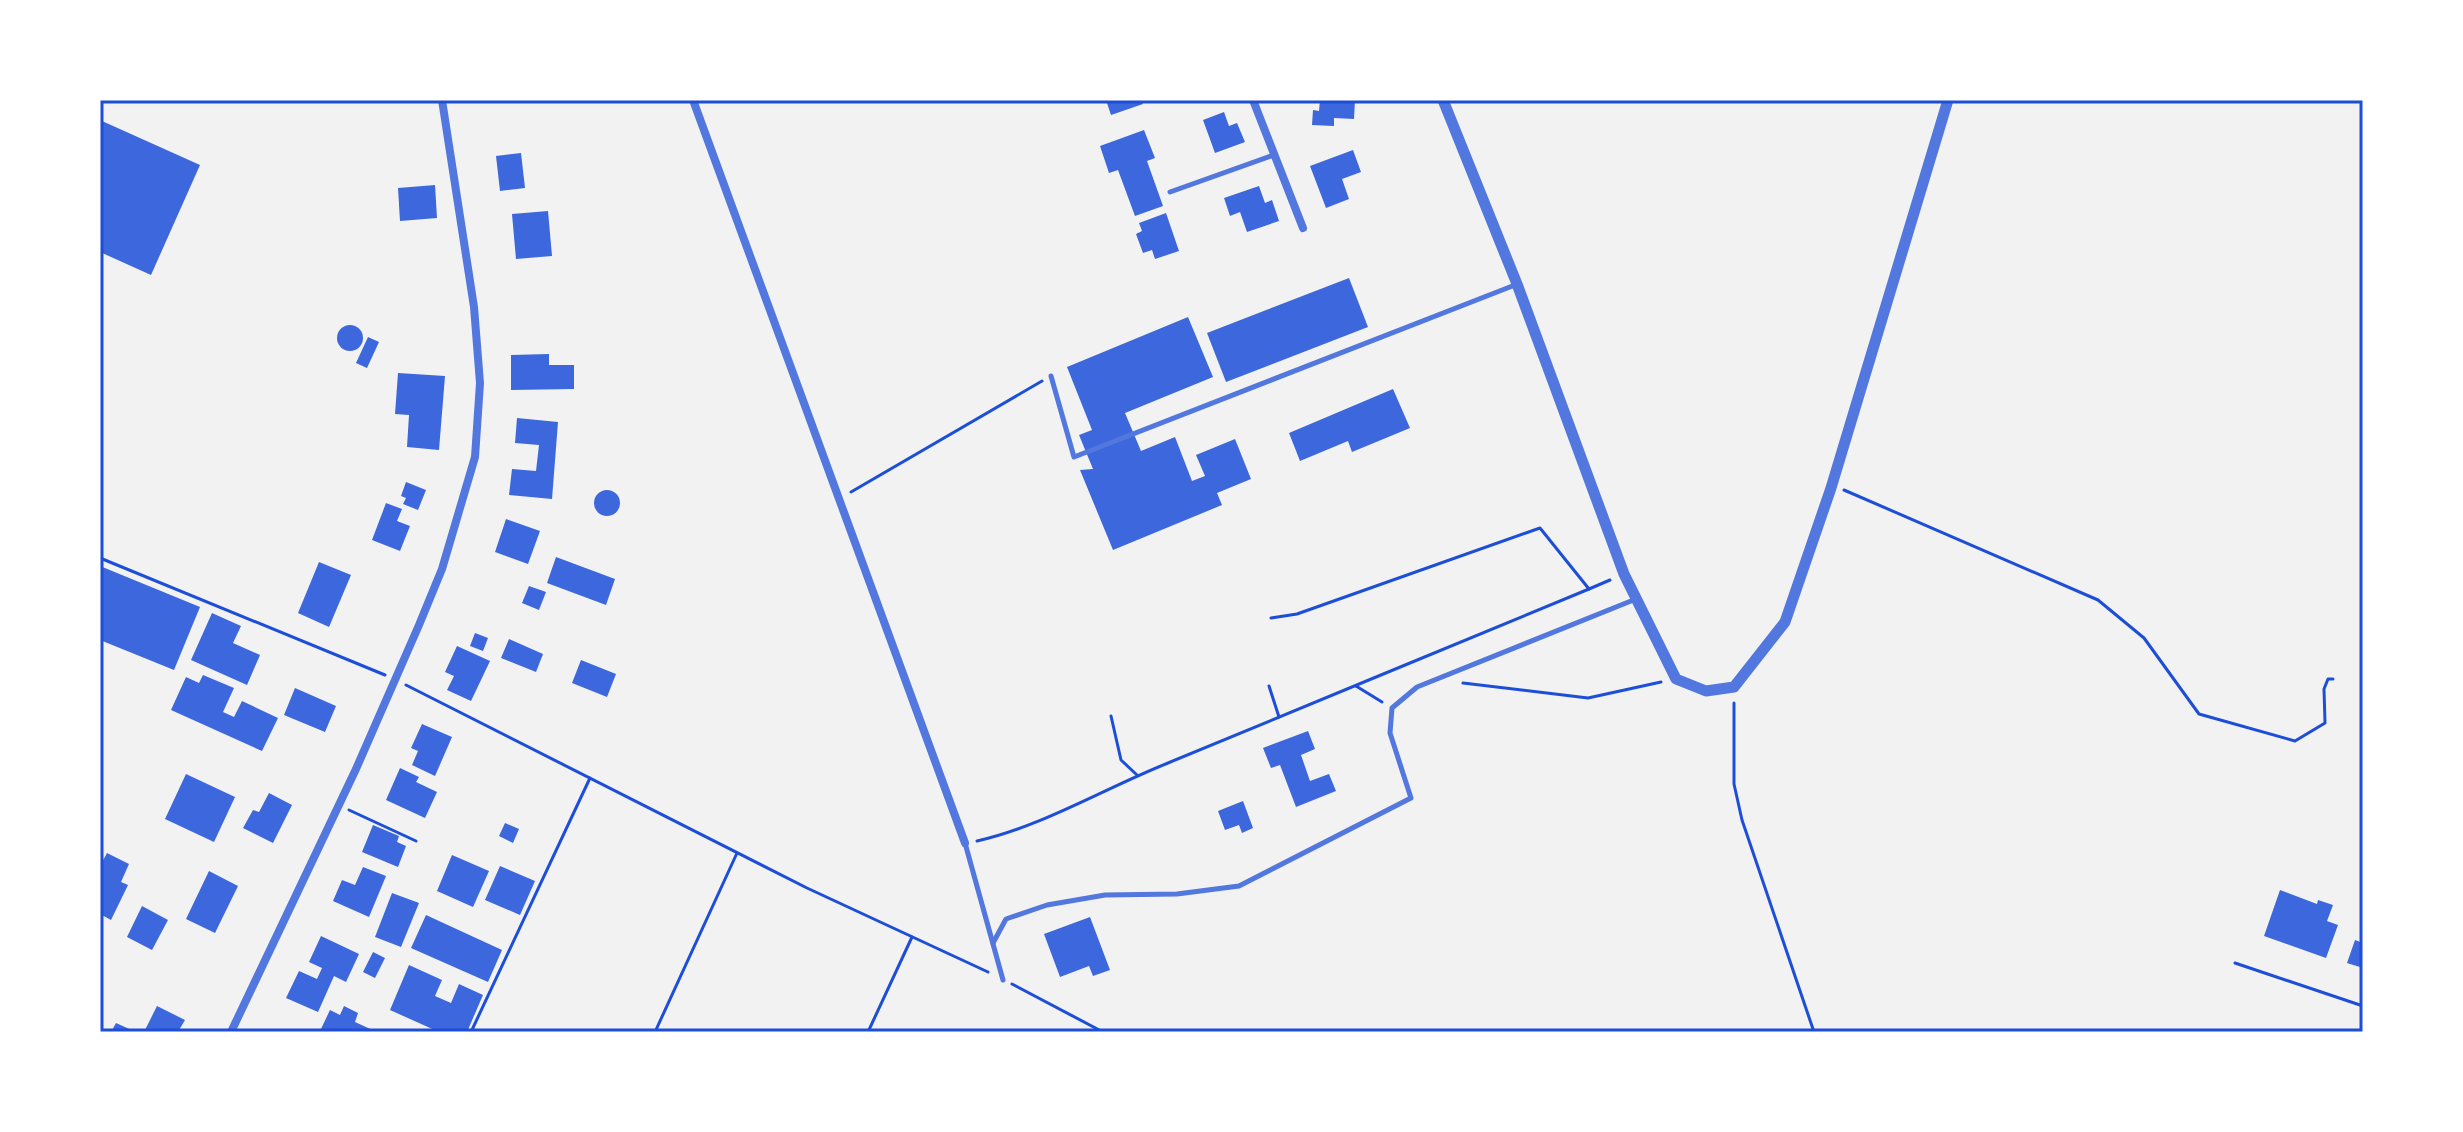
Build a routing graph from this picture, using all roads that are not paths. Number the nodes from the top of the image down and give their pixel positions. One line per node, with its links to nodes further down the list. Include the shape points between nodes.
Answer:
1 (442, 100): 15 (street, via 474,307 480,383 475,457 442,569 396,679)
2 (693, 100): 12 (street)
3 (1253, 100): 6 (street)
4 (1443, 100): 9 (street)
5 (1948, 100): 11 (street, via 1785,622 1734,687 1706,691 1676,679)
6 (1274, 155): 7 (lane); 8 (street)
7 (1170, 192)
8 (1303, 228)
9 (1517, 284): 10 (lane, via 1074,457); 11 (street)
10 (1051, 376)
11 (1636, 599): 13 (lane, via 1417,687 1392,708 1390,733 1411,798 1239,886 1105,895 1047,905 1006,919)
12 (965, 843): 13 (lane)
13 (993, 943): 14 (lane)
14 (1003, 980)
15 (231, 1032)

